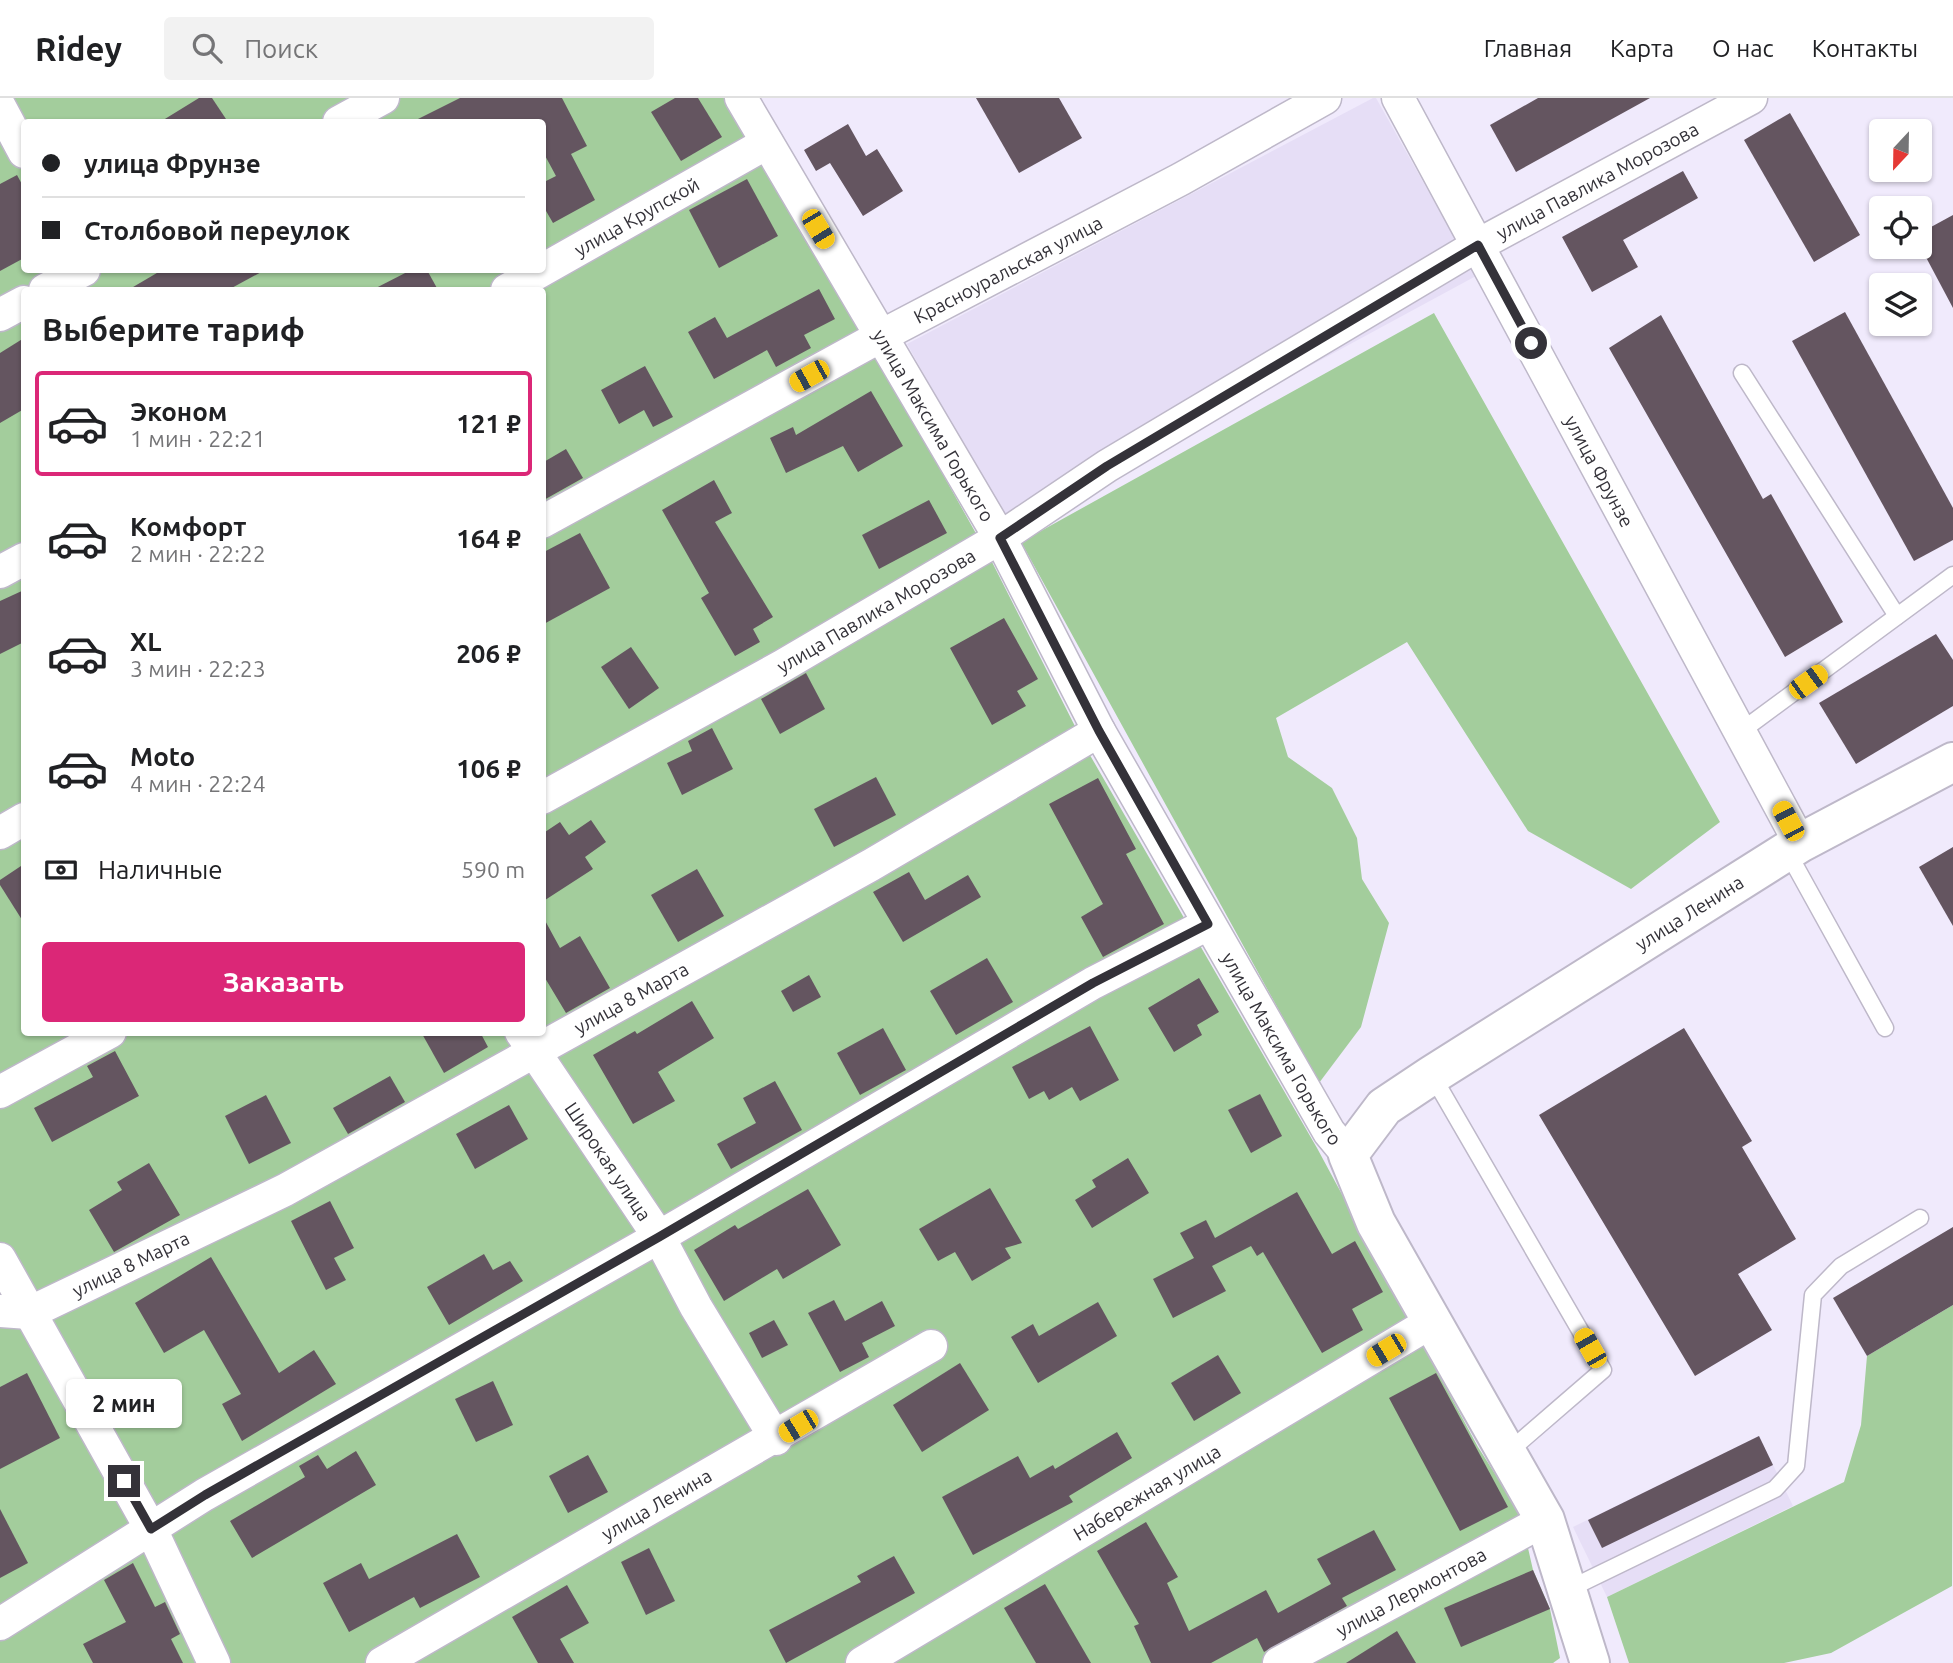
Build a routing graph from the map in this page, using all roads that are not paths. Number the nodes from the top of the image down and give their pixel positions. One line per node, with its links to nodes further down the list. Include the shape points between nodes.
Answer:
1 (383, 98): 7 (street)
2 (741, 98): 8 (street, улица Максима Горького)
3 (1325, 98): 18 (street, Красноуральская улица, via 1181,180)
4 (1398, 98): 10 (street, улица Фрунзе)
5 (1751, 98): 10 (street, улица Павлика Морозова)
6 (0, 107): 9 (street)
7 (344, 119)
8 (767, 143): 11 (street, улица Крупской); 18 (street, улица Максима Горького)
9 (21, 146)
10 (1478, 245): 21 (street, улица Павлика Морозова, via 1107,466); 27 (street, улица Фрунзе)
11 (546, 268)
12 (79, 273): 14 (street)
13 (537, 273): 15 (street, улица Крупской)
14 (51, 287)
15 (512, 287)
16 (21, 304): 17 (street)
17 (0, 315)
18 (881, 336): 20 (street, Красноуральская улица); 21 (street, улица Максима Горького)
19 (1742, 373): 25 (lane)
20 (546, 520)
21 (1000, 538): 26 (street, улица Максима Горького); 29 (street, улица Павлика Морозова, via 782,666)
22 (21, 561): 23 (street)
23 (0, 572)
24 (1953, 575): 25 (lane)
25 (1898, 616): 27 (lane)
26 (1099, 731): 33 (street, улица Максима Горького); 35 (street, улица 8 Марта, via 871,865)
27 (1740, 732): 32 (street, улица Фрунзе)
28 (1953, 762): 32 (street, улица Ленина)
29 (546, 796)
30 (21, 821): 31 (street)
31 (0, 833)
32 (1794, 847): 34 (lane); 38 (street, улица Ленина)
33 (1208, 924): 40 (street, улица Максима Горького, via 1329,1132); 42 (street, via 1093,983)
34 (1885, 1028)
35 (546, 1032)
36 (103, 1036): 39 (street)
37 (527, 1042): 42 (street, Широкая улица); 44 (street, улица 8 Марта, via 285,1190)
38 (1432, 1075): 40 (street, улица Максима Горького, via 1384,1107); 48 (lane, via 1603,1370)
39 (0, 1092)
40 (1348, 1155): 45 (street, улица Максима Горького, via 1376,1223)
41 (1920, 1217): 51 (lane, via 1841,1266 1813,1295 1796,1466 1775,1489)
42 (659, 1237): 47 (street, Широкая улица); 50 (street)
43 (0, 1259): 44 (street)
44 (14, 1312): 50 (street)
45 (1433, 1321): 48 (street, улица Максима Горького); 55 (street, Набережная улица)
46 (931, 1346): 47 (street, улица Ленина)
47 (776, 1439): 54 (street, улица Ленина)
48 (1507, 1453): 49 (street, улица Максима Горького)
49 (1545, 1520): 51 (street, улица Максима Горького); 56 (street, улица Лермонтова)
50 (151, 1529): 52 (street); 53 (street)
51 (1567, 1590): 57 (street, улица Максима Горького)
52 (0, 1624)
53 (214, 1663)
54 (382, 1663)
55 (862, 1663)
56 (1279, 1663)
57 (1590, 1663)

